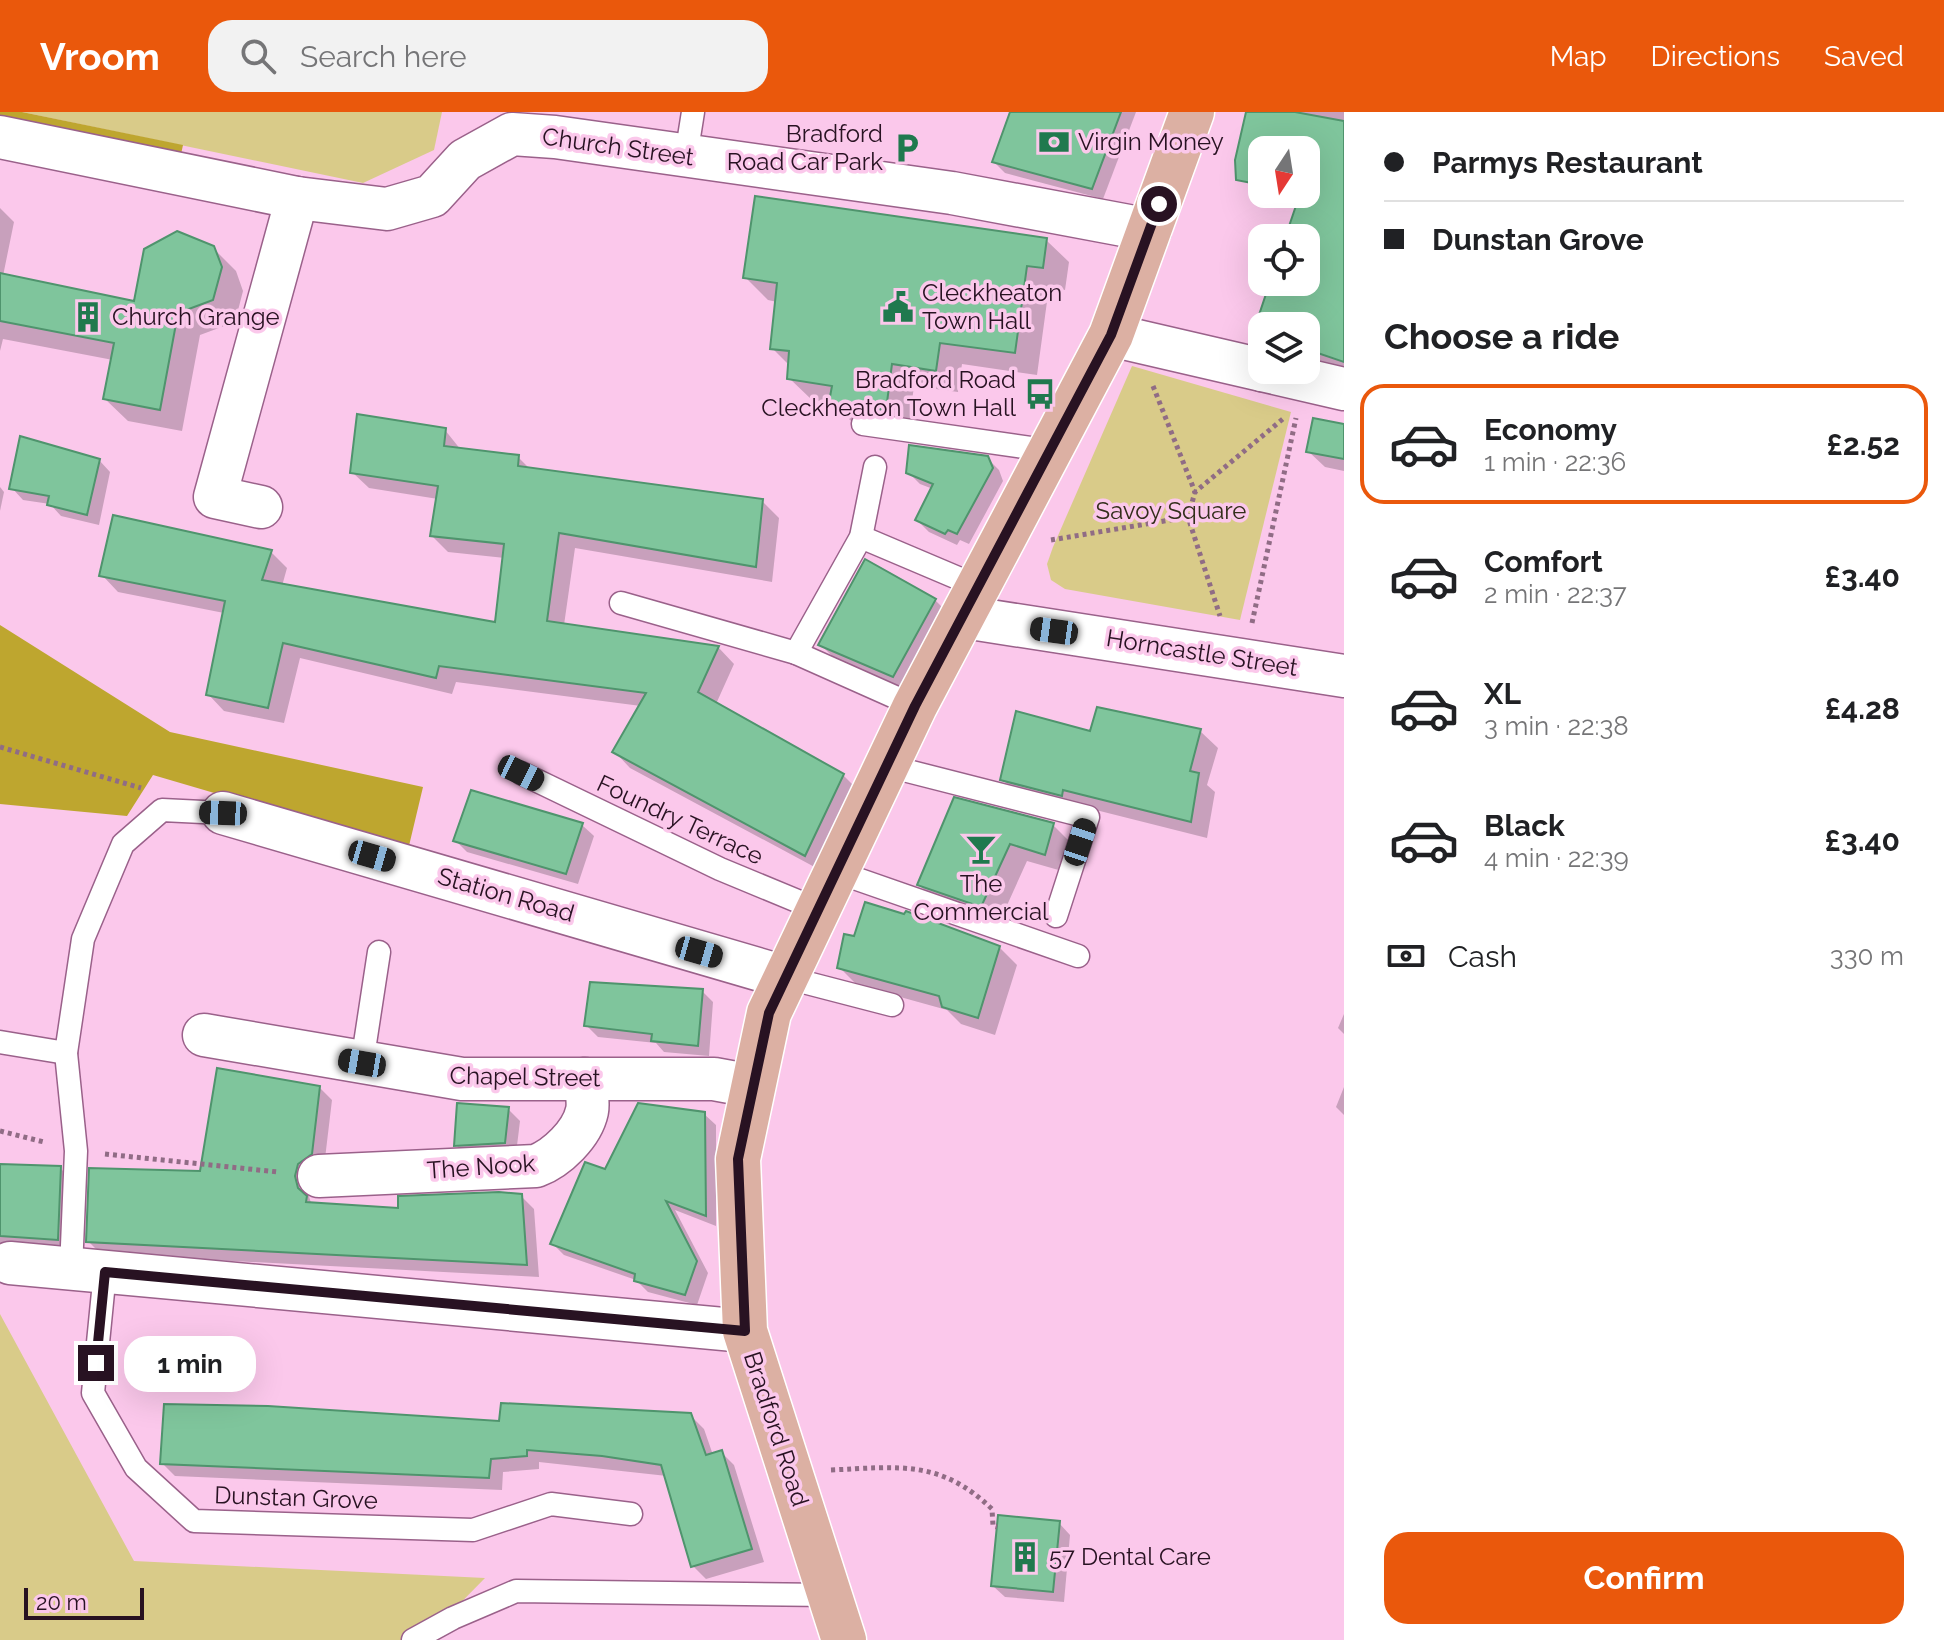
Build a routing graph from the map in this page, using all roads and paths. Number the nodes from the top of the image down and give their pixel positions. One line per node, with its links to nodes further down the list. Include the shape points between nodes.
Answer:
1 (693, 112): 4 (lane)
2 (1192, 112): 6 (main road, Bradford Road)
3 (0, 137): 5 (street, Church Street)
4 (686, 156): 5 (street, Church Street, via 512,134 465,160 432,196 387,209); 6 (street, Church Street, via 952,193)
5 (297, 198): 15 (street, via 215,497)
6 (1150, 230): 7 (main road, Bradford Road)
7 (1123, 338): 8 (street); 12 (main road, Bradford Road); 14 (path)
8 (1248, 367)
9 (1299, 384): 10 (street)
10 (1323, 393): 14 (path); 22 (path)
11 (863, 424): 12 (lane)
12 (1052, 451): 18 (main road, Bradford Road)
13 (875, 467): 17 (lane)
14 (1195, 492): 16 (path)
15 (261, 507)
16 (1188, 517): 18 (path); 22 (path)
17 (861, 537): 19 (lane); 21 (lane)
18 (999, 549): 19 (main road, Bradford Road)
19 (972, 602): 22 (street, Horncastle Street); 24 (main road, Bradford Road)
20 (621, 603): 21 (lane)
21 (796, 653): 24 (lane)
22 (1238, 658): 23 (street, Horncastle Street)
23 (1344, 676)
24 (915, 706): 26 (main road, Bradford Road)
25 (0, 747): 28 (path)
26 (888, 766): 30 (main road, Bradford Road); 31 (lane, via 1088,817)
27 (521, 773): 30 (lane, Foundry Terrace, via 720,869)
28 (149, 791)
29 (223, 813): 34 (street, Station Road); 38 (lane, Dunstan Grove, via 162,810 123,844 83,939)
30 (828, 891): 33 (lane, Foundry Terrace); 34 (main road, Bradford Road)
31 (1056, 916)
32 (379, 952): 39 (lane)
33 (1078, 956)
34 (788, 978): 35 (lane); 41 (main road, Bradford Road, via 769,1013)
35 (892, 1005)
36 (204, 1035): 39 (street, Chapel Street)
37 (0, 1042): 38 (lane)
38 (66, 1053): 43 (lane, Dunstan Grove)
39 (362, 1063): 40 (street, Chapel Street, via 462,1079)
40 (585, 1079): 41 (street, Chapel Street, via 714,1079); 44 (street, The Nook, via 583,1121 558,1153 536,1166)
41 (752, 1086): 47 (main road, Bradford Road, via 738,1159)
42 (0, 1131): 43 (path)
43 (76, 1151): 44 (path); 46 (lane, Dunstan Grove)
44 (319, 1176)
45 (10, 1263): 46 (street)
46 (88, 1271): 47 (street); 49 (lane, Dunstan Grove, via 93,1393 136,1468 194,1521 473,1530 551,1504)
47 (745, 1331): 48 (main road, Bradford Road)
48 (790, 1471): 50 (path, via 910,1467 967,1485 992,1509); 51 (main road, Bradford Road)
49 (631, 1514)
50 (997, 1527)
51 (830, 1595): 52 (lane, via 516,1591); 53 (main road, Bradford Road)
52 (413, 1640)
53 (844, 1640)

